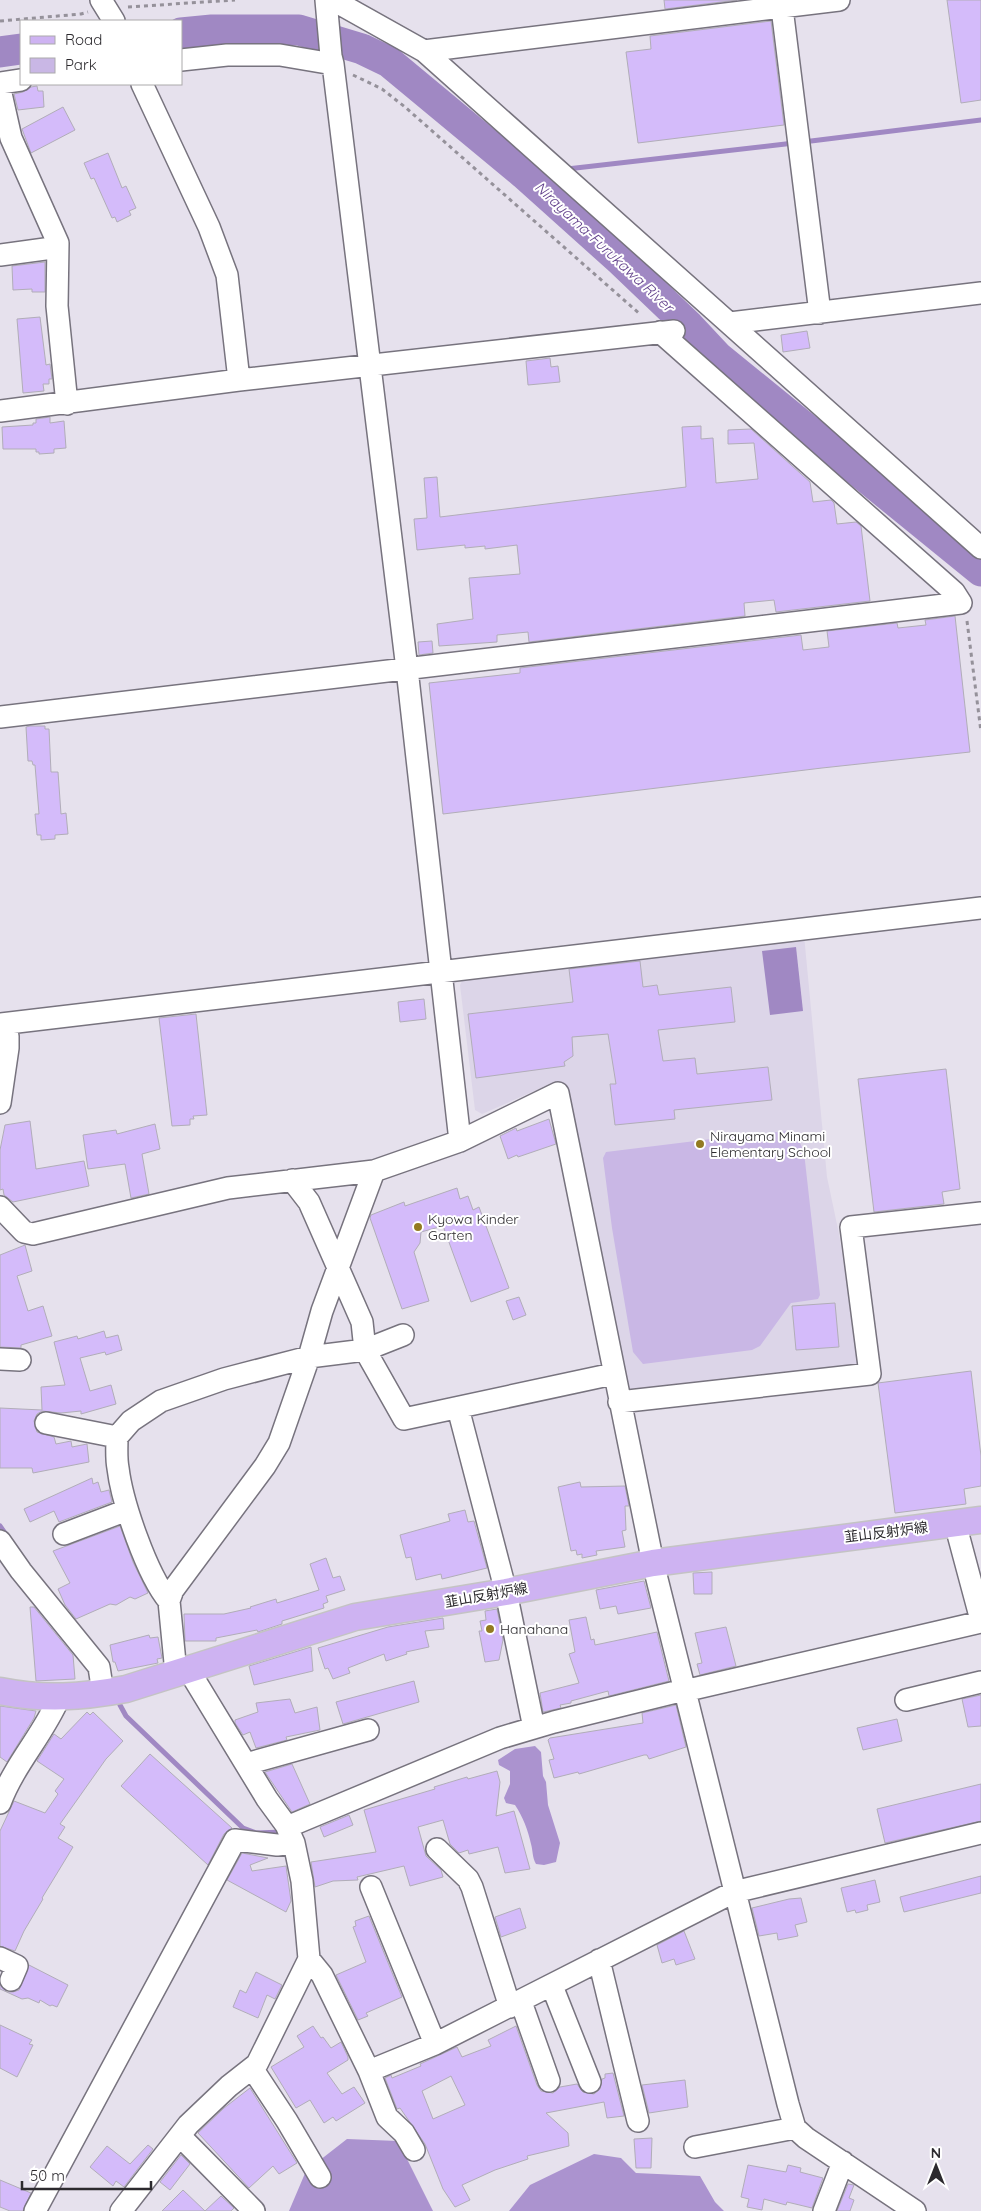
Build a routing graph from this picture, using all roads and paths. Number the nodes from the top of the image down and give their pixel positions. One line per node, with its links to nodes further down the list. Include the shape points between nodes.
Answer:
1 (235, 0): 5 (path)
2 (839, 0): 4 (street)
3 (329, 2): 8 (street); 10 (street)
4 (782, 4): 8 (street); 18 (street)
5 (133, 7)
6 (81, 14): 7 (path)
7 (0, 21)
8 (424, 51): 19 (street)
9 (182, 60): 10 (street, via 228,55 280,55)
10 (332, 60): 20 (path, via 382,88); 21 (street)
11 (20, 80): 12 (street)
12 (0, 83)
13 (142, 85): 22 (street, via 209,227 226,275)
14 (0, 88): 15 (street, via 11,138)
15 (51, 246): 16 (street); 23 (street)
16 (0, 255)
17 (981, 293): 18 (street)
18 (820, 313): 19 (street)
19 (730, 323): 25 (street)
20 (667, 332): 21 (street); 26 (street, via 954,592)
21 (369, 367): 22 (street); 27 (street)
22 (240, 380): 23 (street)
23 (67, 404): 24 (street)
24 (0, 411)
25 (981, 548)
26 (961, 603): 27 (street); 29 (path, via 969,628)
27 (407, 669): 28 (street); 31 (street)
28 (0, 717)
29 (981, 732)
30 (981, 908): 31 (street)
31 (442, 973): 32 (street); 34 (street)
32 (0, 1024): 33 (street, via 8,1036 8,1048)
33 (0, 1103)
34 (460, 1141): 35 (street); 43 (street, via 558,1093)
35 (374, 1171): 36 (street); 39 (street)
36 (292, 1180): 37 (street, via 228,1188 32,1234 24,1232); 39 (street, via 309,1202)
37 (0, 1207)
38 (981, 1213): 44 (street, via 851,1227 870,1374)
39 (338, 1267): 41 (street, via 362,1322); 42 (street)
40 (403, 1335): 41 (street)
41 (365, 1350): 42 (street); 45 (street, via 404,1419)
42 (309, 1357): 47 (street, via 224,1379 161,1401 131,1421); 55 (street, via 279,1443 173,1590)
43 (614, 1374): 44 (street); 45 (street)
44 (619, 1402): 53 (street)
45 (458, 1408): 54 (street)
46 (46, 1423): 47 (street)
47 (117, 1437): 48 (street, via 118,1468)
48 (127, 1510): 51 (street); 55 (street, via 150,1566)
49 (981, 1520): 50 (main road, 韮山反射炉線)
50 (956, 1523): 53 (main road, 韮山反射炉線); 56 (street)
51 (64, 1534)
52 (0, 1541): 61 (street, via 99,1667)
53 (653, 1563): 54 (main road, 韮山反射炉線); 59 (street)
54 (506, 1592): 57 (main road, 韮山反射炉線, via 354,1617); 64 (street)
55 (169, 1601): 57 (street)
56 (981, 1621): 59 (street)
57 (182, 1671): 61 (main road, 韮山反射炉線); 66 (street)
58 (981, 1682): 63 (street)
59 (684, 1690): 64 (street); 73 (street)
60 (0, 1691): 62 (main road, 韮山反射炉線)
61 (103, 1693): 62 (main road, 韮山反射炉線)
62 (59, 1698): 67 (street, via 50,1718)
63 (906, 1700)
64 (534, 1728): 70 (street, via 421,1769)
65 (368, 1730): 66 (street)
66 (246, 1764): 70 (street)
67 (4, 1780): 68 (street)
68 (0, 1802)
69 (981, 1833): 73 (street)
70 (290, 1835): 75 (street, via 302,1881); 92 (street, via 277,1845 235,1840)
71 (437, 1849): 79 (street, via 468,1879)
72 (371, 1887): 80 (street)
73 (734, 1892): 76 (street); 86 (street)
74 (0, 1958): 77 (street, via 18,1966)
75 (309, 1959): 81 (street, via 257,2064); 82 (street, via 322,1974)
76 (599, 1960): 78 (street); 85 (street)
77 (11, 1980)
78 (552, 1986): 79 (street); 84 (street)
79 (515, 2004): 80 (street); 83 (street)
80 (435, 2044): 82 (street)
81 (252, 2068): 87 (street, via 229,2086); 91 (street)
82 (369, 2071): 89 (street, via 387,2117 404,2133)
83 (549, 2081)
84 (590, 2082)
85 (638, 2121)
86 (795, 2128): 88 (street); 90 (street)
87 (180, 2136): 93 (street); 94 (street)
88 (695, 2146)
89 (414, 2150)
90 (843, 2162): 95 (street); 96 (street)
91 (320, 2177)
92 (35, 2211)
93 (121, 2211)
94 (254, 2211)
95 (824, 2211)
96 (915, 2211)

